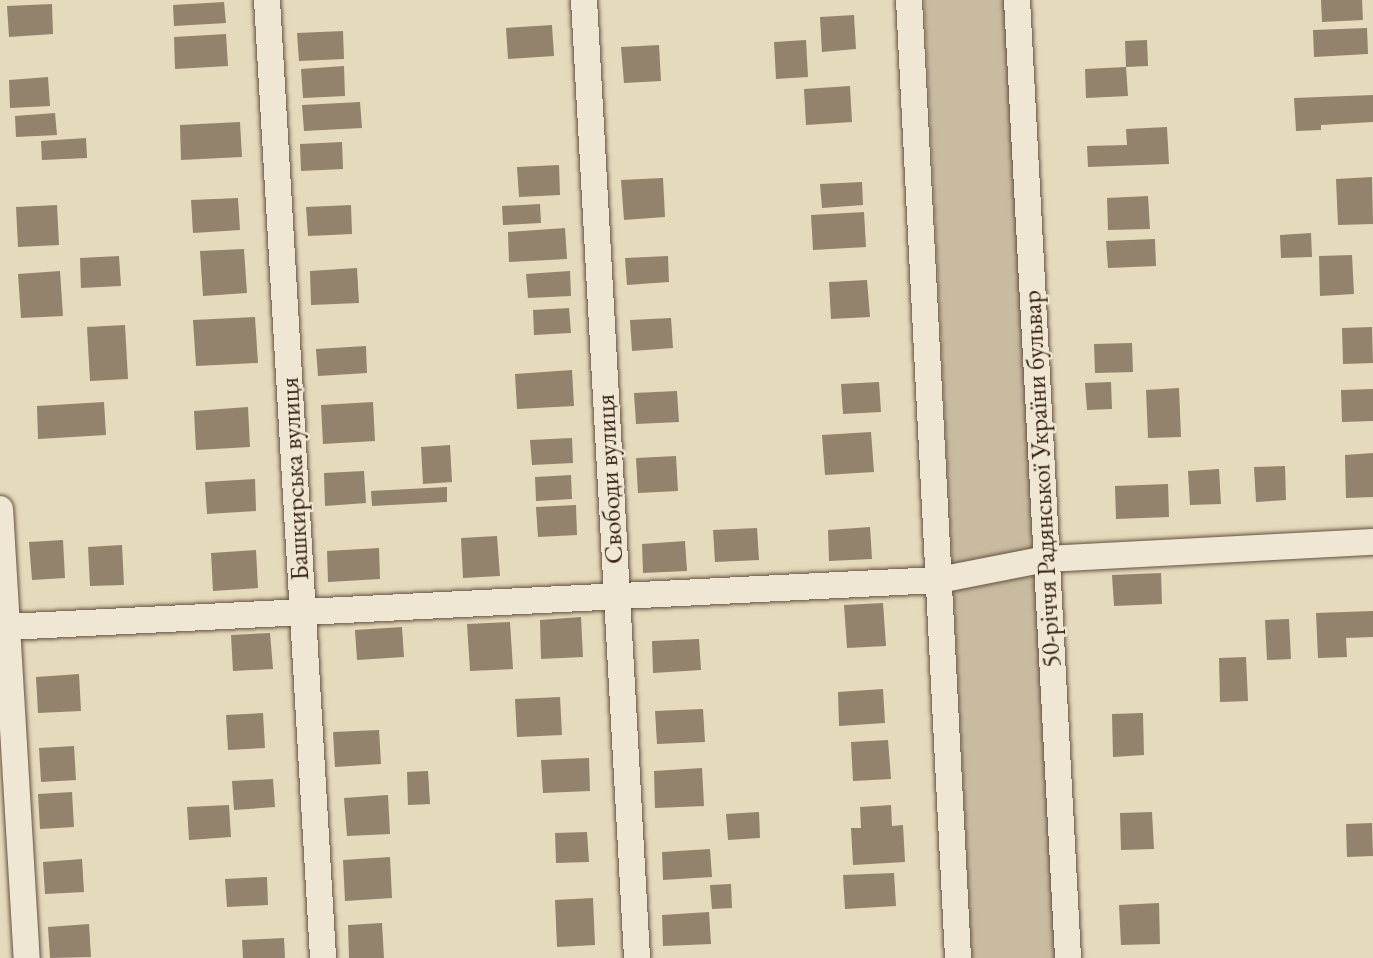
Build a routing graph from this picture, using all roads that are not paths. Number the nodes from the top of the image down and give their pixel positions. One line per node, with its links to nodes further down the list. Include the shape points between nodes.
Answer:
1 (267, 0): 10 (street, Башкирська вулиця)
2 (584, 0): 9 (street, Свободи вулиця)
3 (909, 0): 8 (street)
4 (1017, 0): 7 (street, 50-річчя Радянської України бульвар)
5 (0, 509): 11 (street)
6 (1373, 542): 7 (street)
7 (1046, 559): 8 (street); 17 (street, 50-річчя Радянської України бульвар)
8 (939, 580): 9 (street); 16 (street)
9 (616, 598): 10 (street); 15 (street, Свободи вулиця)
10 (303, 613): 11 (street); 14 (street, Башкирська вулиця)
11 (7, 627): 12 (street)
12 (8, 777): 13 (street)
13 (27, 958)
14 (323, 958)
15 (638, 958)
16 (958, 958)
17 (1068, 958)

